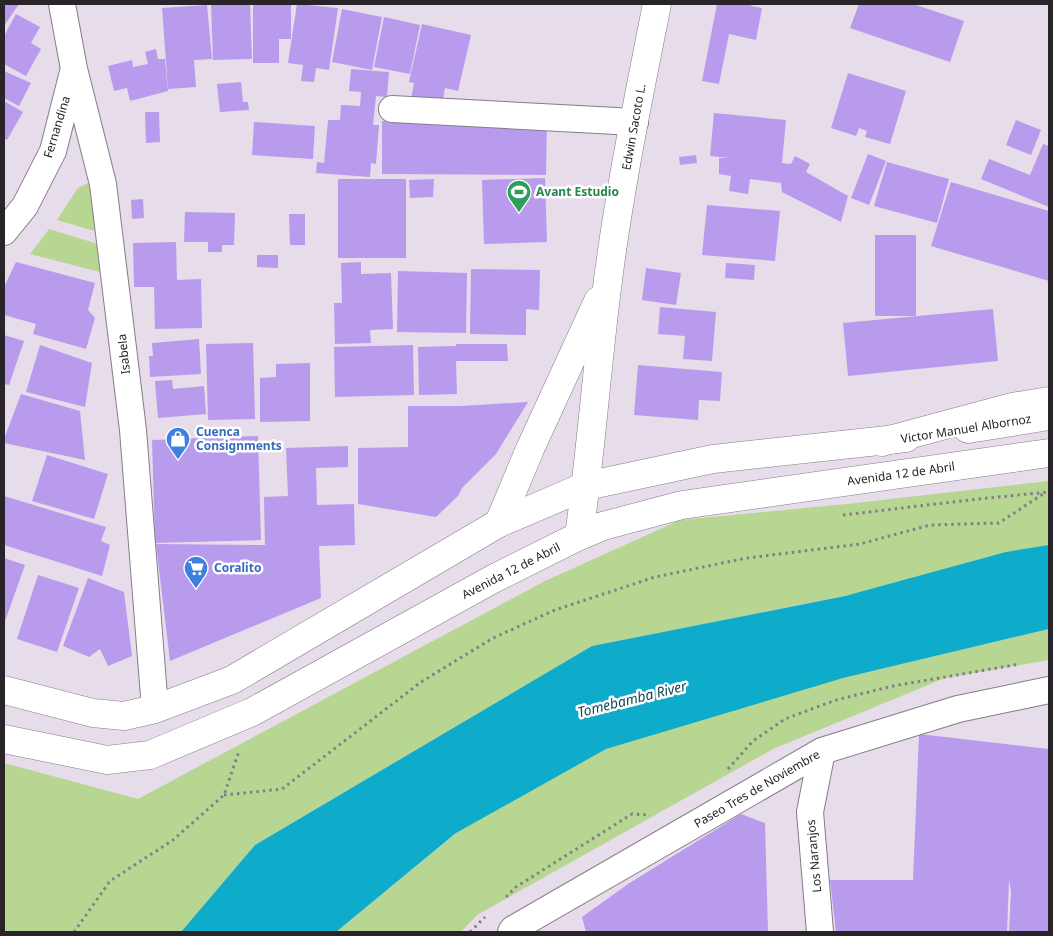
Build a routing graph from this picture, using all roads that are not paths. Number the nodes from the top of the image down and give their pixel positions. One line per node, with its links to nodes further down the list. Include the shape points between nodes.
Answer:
1 (62, 4): 3 (street, Isabela)
2 (657, 4): 5 (main road, Edwin Sacoto L.)
3 (74, 69): 6 (street, Fernandina, via 52,151 25,206); 17 (street, Isabela, via 103,184 120,318 133,430)
4 (392, 109): 5 (street)
5 (635, 122): 7 (main road, Edwin Sacoto L.)
6 (4, 232)
7 (608, 279): 12 (main road, Edwin Sacoto L.); 13 (main road, Edwin Sacoto L., via 530,449)
8 (1049, 402): 10 (main road, via 1012,407)
9 (1049, 416): 10 (main road, Victor Manuel Albornoz)
10 (882, 442): 12 (main road, via 713,459)
11 (1049, 453): 14 (main road, Avenida 12 de Abril, via 682,505 603,526)
12 (586, 486): 13 (main road); 14 (main road, Edwin Sacoto L.)
13 (500, 523): 17 (main road, via 232,680)
14 (579, 536): 19 (main road, Avenida 12 de Abril, via 493,579 252,712 150,755 107,760)
15 (4, 690): 17 (main road, via 93,713 124,716)
16 (1037, 692): 18 (street, Paseo Tres de Noviembre); 20 (street, Paseo Tres de Noviembre, via 958,709)
17 (155, 709)
18 (1049, 710)
19 (4, 739)
20 (822, 751): 21 (street, Paseo Tres de Noviembre); 22 (street, Los Naranjos, via 810,812)
21 (510, 932)
22 (820, 932)

